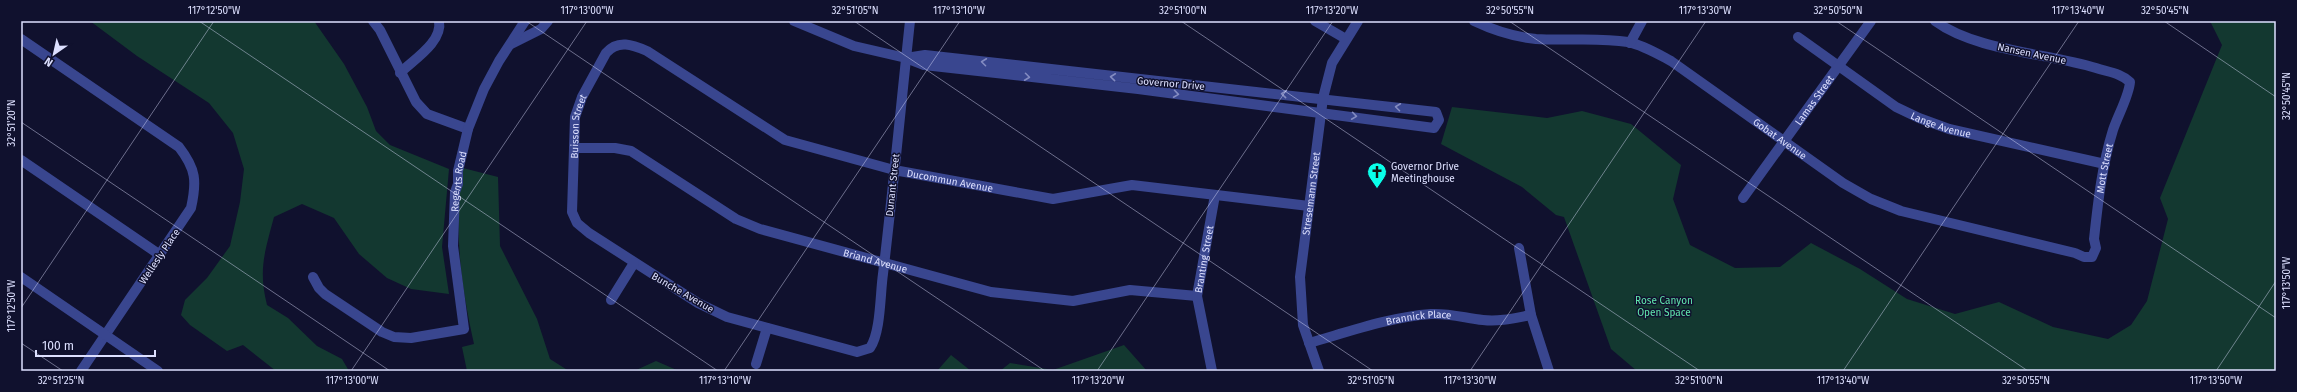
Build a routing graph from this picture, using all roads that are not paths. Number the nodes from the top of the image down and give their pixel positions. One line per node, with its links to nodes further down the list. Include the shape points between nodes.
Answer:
1 (372, 21): 21 (street, via 380,30)
2 (439, 21): 21 (street, via 440,27 435,40)
3 (525, 21): 17 (street, Regents Road)
4 (548, 21): 17 (street, Regents Road, via 541,29)
5 (794, 21): 19 (street, Governor Drive, via 854,46)
6 (910, 21): 19 (street, Dunant Street)
7 (1315, 21): 15 (street)
8 (1358, 21): 15 (street, Stresemann Street)
9 (1642, 21): 16 (street)
10 (1871, 21): 20 (street, Lamas Street)
11 (1935, 21): 22 (street, Nansen Avenue, via 1959,35 1985,43 2082,63 2123,75)
12 (1479, 22): 16 (street, Gobat Avenue, via 1507,33 1535,38 1613,40)
13 (1798, 37): 20 (street, Lange Avenue)
14 (21, 39): 36 (street, Wellesly Place, via 166,138 178,147 189,161 195,189 191,208)
15 (1346, 39): 23 (street, Stresemann Street, via 1332,63)
16 (1630, 43): 26 (street, Gobat Avenue, via 1671,60)
17 (512, 44): 25 (street, Regents Road, via 499,61 484,89)
18 (620, 44): 27 (street, Buisson Street, via 611,47 606,53 582,97 575,116); 30 (street, Ducommun Avenue, via 632,45 647,51 785,140)
19 (906, 58): 23 (street, Governor Drive, one-way to 19, via 925,55); 24 (street, Governor Drive, one-way to 24, via 924,66); 30 (street, Dunant Street)
20 (1838, 66): 26 (street, Lamas Street); 29 (street, Lange Avenue, via 1896,107 1926,121 1949,129)
21 (400, 73): 25 (street, via 416,102 427,114)
22 (2130, 82): 29 (street, Mott Street, via 2130,91 2124,99 2115,124)
23 (1323, 98): 24 (street, Stresemann Street); 24 (street, Governor Drive, one-way to 23, via 1434,128 1439,120 1436,112)
24 (1321, 112): 33 (street, Stresemann Street)
25 (468, 129): 41 (street, Regents Road, via 458,171 453,221 455,271 464,329 412,338 389,335 325,294)
26 (1784, 141): 32 (street, Lamas Street); 37 (street, Gobat Avenue, via 1843,183 1871,199 1901,211)
27 (574, 148): 34 (street, Buisson Street, via 572,212); 39 (street, Briand Avenue, via 615,148 631,151 736,218 760,229)
28 (21, 160): 36 (street)
29 (2105, 164): 37 (street, Mott Street, via 2094,239 2096,248)
30 (894, 170): 31 (street, Ducommun Avenue, via 1053,199 1132,184); 39 (street, Dunant Street)
31 (1215, 195): 33 (street, Ducommun Avenue); 42 (street, Branting Street)
32 (1743, 198)
33 (1309, 206): 47 (street, Stresemann Street, via 1300,277 1303,325)
34 (577, 223): 38 (street, Bunche Avenue)
35 (1519, 248): 44 (street)
36 (160, 255): 46 (street, Wellesly Place)
37 (2092, 257)
38 (634, 263): 43 (street); 45 (street, Bunche Avenue, via 698,303 727,317)
39 (884, 263): 42 (street, Briand Avenue, via 990,292 1049,300 1073,301 1130,290); 48 (street, Dunant Street, via 875,336)
40 (21, 277): 46 (street)
41 (313, 277)
42 (1197, 296): 52 (street, Branting Street)
43 (611, 300)
44 (1531, 315): 47 (street, Brannick Place, via 1483,320 1448,314 1430,314 1401,318); 54 (street)
45 (767, 328): 48 (street, Bunche Avenue, via 857,352); 49 (street)
46 (105, 335): 50 (street, Wellesly Place); 51 (street)
47 (1309, 343): 53 (street, Stresemann Street)
48 (870, 348)
49 (756, 364)
50 (81, 371)
51 (158, 371)
52 (1212, 371)
53 (1319, 371)
54 (1549, 371)

